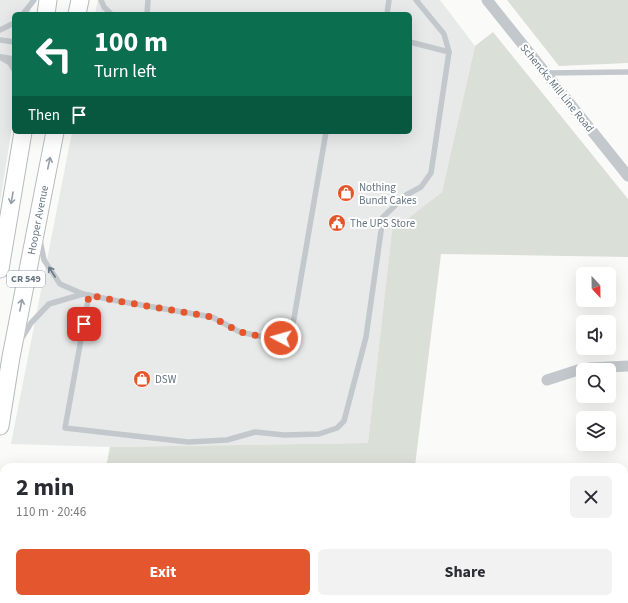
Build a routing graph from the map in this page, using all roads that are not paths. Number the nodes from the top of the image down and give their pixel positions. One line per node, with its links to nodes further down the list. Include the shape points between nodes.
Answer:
1 (34, 0): 9 (lane)
2 (48, 0): 10 (main road)
3 (80, 0): 11 (main road)
4 (101, 0): 12 (lane)
5 (148, 0): 13 (lane)
6 (389, 0): 14 (lane)
7 (416, 0): 20 (lane, via 444,34)
8 (486, 0): 24 (street, Schencks Mill Line Road)
9 (25, 12)
10 (46, 12)
11 (77, 12)
12 (109, 12)
13 (147, 12)
14 (387, 12)
15 (12, 24): 16 (lane)
16 (0, 30)
17 (0, 40): 18 (lane)
18 (12, 42)
19 (412, 43): 20 (lane)
20 (449, 52): 33 (lane, via 431,173 421,187 406,195 382,217 366,337 344,421 336,428 319,434 284,436 255,432 227,440 188,442 65,428)
21 (0, 57): 22 (lane); 23 (lane)
22 (12, 59)
23 (12, 66)
24 (546, 72): 25 (lane); 29 (street, Schencks Mill Line Road)
25 (628, 72)
26 (23, 134): 31 (main road, CR 549, one-way to 31)
27 (55, 134): 30 (main road, Hooper Avenue / CR 549, one-way to 27)
28 (326, 134): 33 (lane, via 293,324 288,334 281,338 259,336 240,332 212,317)
29 (628, 176)
30 (36, 226): 32 (lane, one-way to 30, via 60,284 44,260); 34 (main road, Hooper Avenue / CR 549, one-way to 30)
31 (0, 269)
32 (83, 294): 33 (lane); 34 (lane, via 50,304 31,323)
33 (89, 295)
34 (11, 357): 37 (main road, Hooper Avenue / CR 549)
35 (628, 366): 36 (street, via 578,370)
36 (547, 380)
37 (0, 426)

